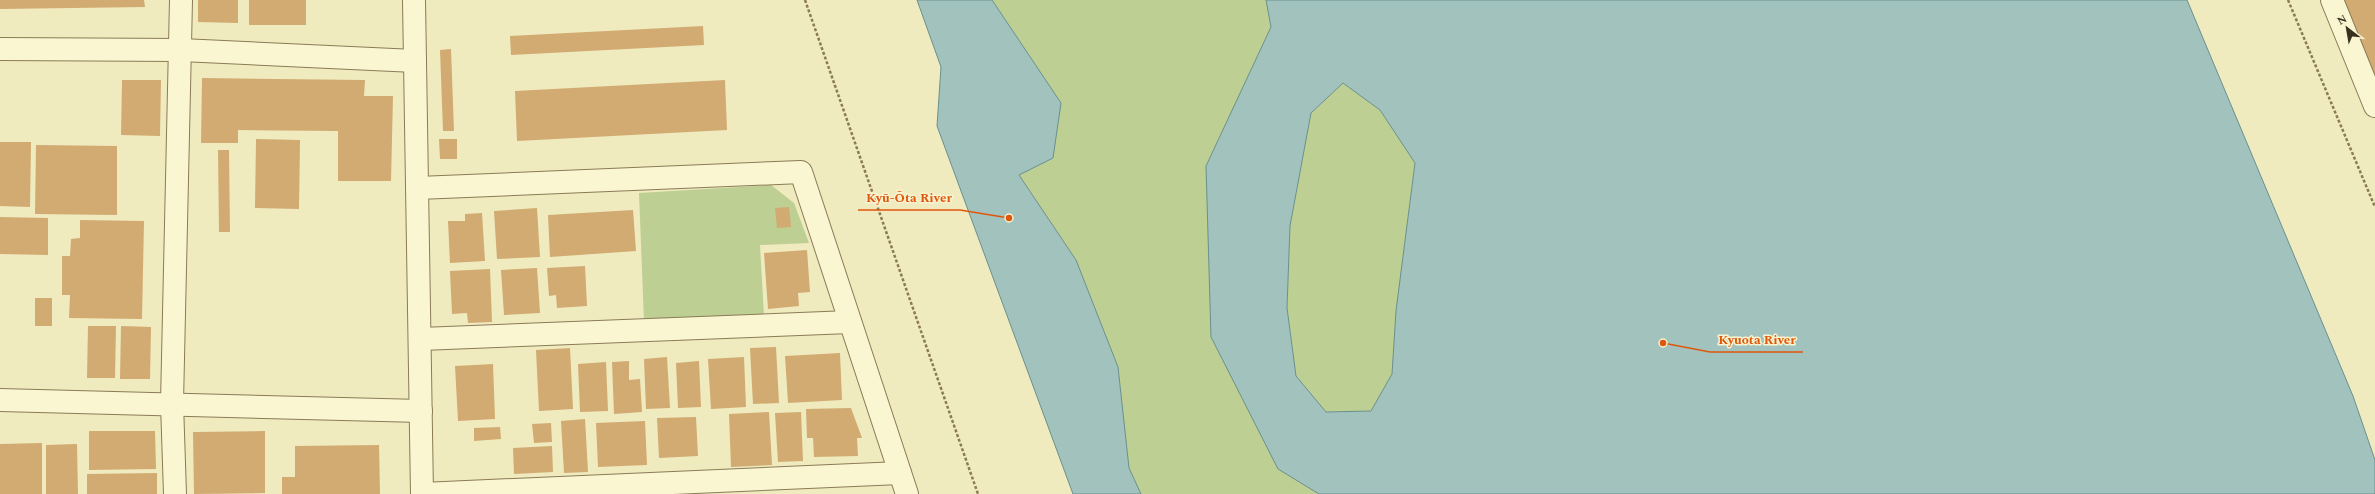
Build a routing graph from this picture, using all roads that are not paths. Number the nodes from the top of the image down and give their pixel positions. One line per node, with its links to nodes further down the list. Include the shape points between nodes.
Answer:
1 (181, 0): 5 (street)
2 (414, 0): 6 (street)
3 (2332, 0): 7 (street)
4 (0, 49): 5 (street)
5 (181, 50): 6 (street); 12 (street)
6 (415, 61): 8 (street)
7 (2375, 106)
8 (418, 188): 9 (street, via 801,172); 10 (street)
9 (850, 322): 10 (street); 14 (street)
10 (421, 339): 13 (street)
11 (0, 400): 12 (street)
12 (172, 403): 13 (street); 17 (street)
13 (421, 411): 18 (street)
14 (900, 473): 15 (street); 19 (street)
15 (719, 487): 16 (street)
16 (588, 491): 18 (street)
17 (175, 494)
18 (422, 494)
19 (907, 494)

